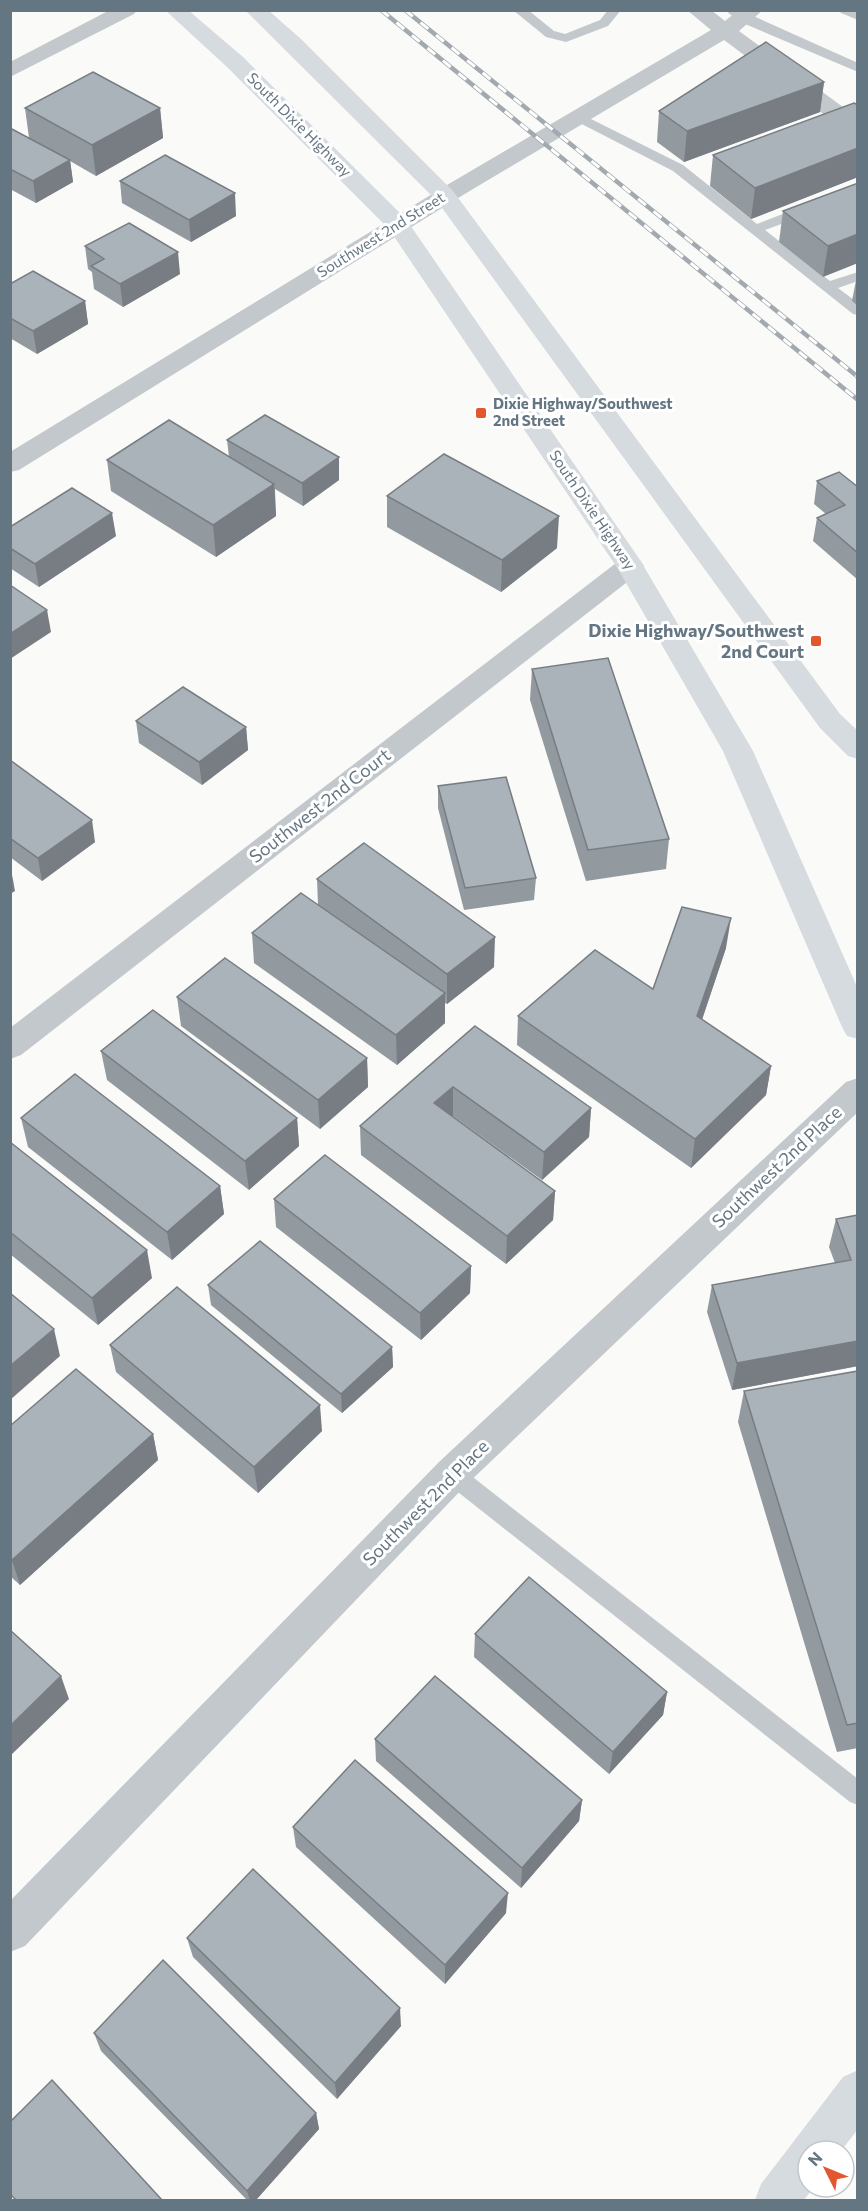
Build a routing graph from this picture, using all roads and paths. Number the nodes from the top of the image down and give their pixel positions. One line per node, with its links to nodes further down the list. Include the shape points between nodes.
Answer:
1 (127, 10): 11 (street)
2 (175, 10): 16 (main road, South Dixie Highway, via 235,62)
3 (255, 10): 14 (main road)
4 (519, 10): 5 (lane, via 550,34 566,38 604,23)
5 (615, 10)
6 (697, 10): 9 (street)
7 (845, 10): 8 (lane)
8 (858, 16)
9 (738, 17): 10 (lane); 12 (street, Southwest 2nd Street); 13 (street, via 770,65)
10 (858, 68)
11 (10, 71)
12 (577, 116): 14 (street, Southwest 2nd Street); 17 (lane, via 702,179)
13 (849, 127)
14 (445, 196): 16 (street, Southwest 2nd Street); 23 (main road, via 830,721)
15 (816, 207): 17 (lane)
16 (398, 224): 21 (street, Southwest 2nd Street); 22 (main road, South Dixie Highway)
17 (754, 229): 19 (lane)
18 (858, 276): 19 (lane)
19 (828, 287): 20 (lane)
20 (858, 311)
21 (10, 464)
22 (630, 566): 24 (main road, South Dixie Highway, via 738,751); 25 (street, Southwest 2nd Court)
23 (858, 749)
24 (858, 1027)
25 (10, 1046)
26 (858, 1091): 27 (street, Southwest 2nd Place)
27 (452, 1474): 28 (lane); 29 (street, Southwest 2nd Place)
28 (858, 1794)
29 (10, 1931)
30 (858, 2092): 31 (main road)
31 (822, 2139)
32 (796, 2174): 33 (main road)
33 (777, 2200)

